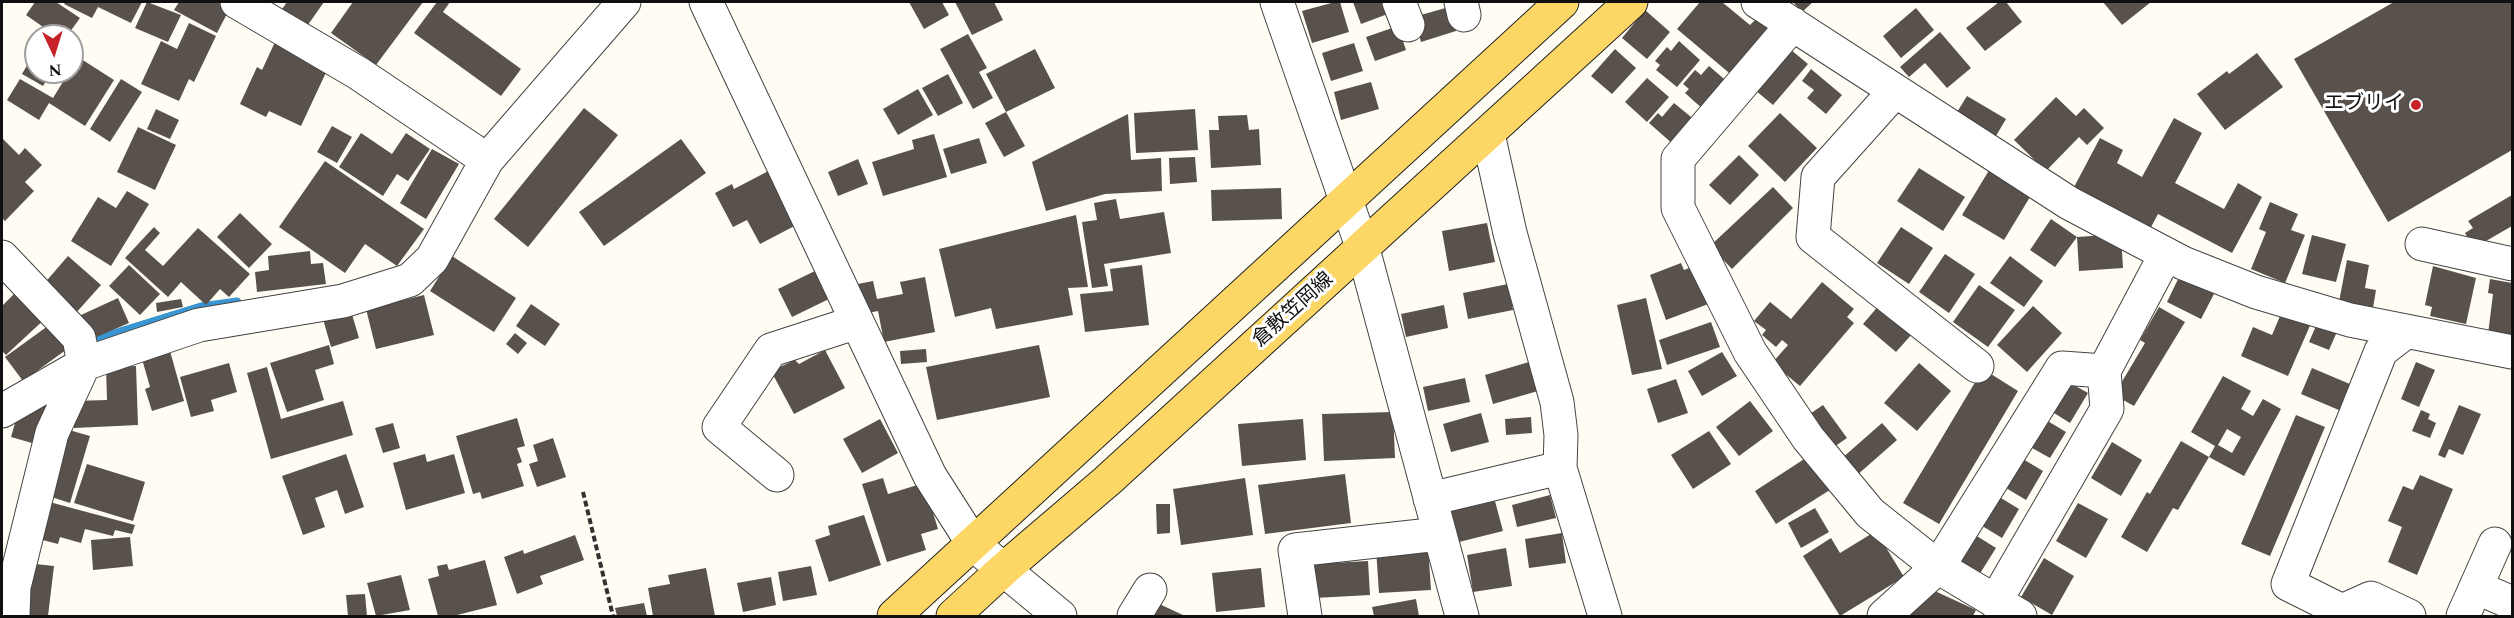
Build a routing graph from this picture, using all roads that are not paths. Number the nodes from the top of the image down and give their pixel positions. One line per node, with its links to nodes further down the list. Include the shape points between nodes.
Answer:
1 (237, 2): 11 (street, via 358,73)
2 (624, 2): 11 (street)
3 (706, 2): 18 (street)
4 (1277, 2): 12 (street)
5 (1562, 2): 12 (main road)
6 (1631, 2): 10 (main road, 倉敷笠岡線)
7 (1758, 2): 8 (street)
8 (1793, 24): 9 (street); 31 (street, via 1678,159 1678,208 1750,352 1808,438 1870,513)
9 (1895, 91): 15 (street, via 2069,203); 22 (street, via 1818,177 1813,237)
10 (1488, 134): 14 (main road, 倉敷笠岡線); 25 (street, via 1510,233 1557,402)
11 (487, 160): 21 (street, via 432,260 410,280 343,302 199,325)
12 (1346, 200): 14 (street); 30 (main road)
13 (2422, 244): 17 (street)
14 (1363, 249): 27 (street); 32 (main road, 倉敷笠岡線)
15 (2166, 254): 19 (street, via 2265,295 2350,320); 23 (street)
16 (2, 257): 21 (street, via 79,338)
17 (2512, 264)
18 (857, 321): 26 (street, via 771,350 719,427); 30 (street, via 930,476)
19 (2407, 331): 20 (street); 36 (street, via 2381,351 2288,584)
20 (2512, 352)
21 (84, 364): 24 (street); 37 (street, via 52,433 14,587)
22 (1977, 366)
23 (2104, 370): 31 (street, via 2062,368); 35 (street, via 2107,409)
24 (2, 411)
25 (1560, 468): 27 (street); 43 (street)
26 (777, 475)
27 (1430, 499): 28 (street)
28 (1439, 534): 41 (street, via 1295,550); 42 (street)
29 (2495, 544): 33 (street)
30 (974, 545): 32 (street); 38 (main road)
31 (1938, 567): 35 (street); 44 (street)
32 (1004, 569): 39 (main road, 倉敷笠岡線); 40 (street)
33 (2470, 602): 34 (street)
34 (2512, 603)
35 (2007, 609)
36 (2341, 614): 45 (street, via 2371,598)
37 (13, 616)
38 (894, 616)
39 (953, 616)
40 (1060, 616)
41 (1305, 616)
42 (1462, 616)
43 (1605, 616)
44 (1884, 616)
45 (2409, 616)

